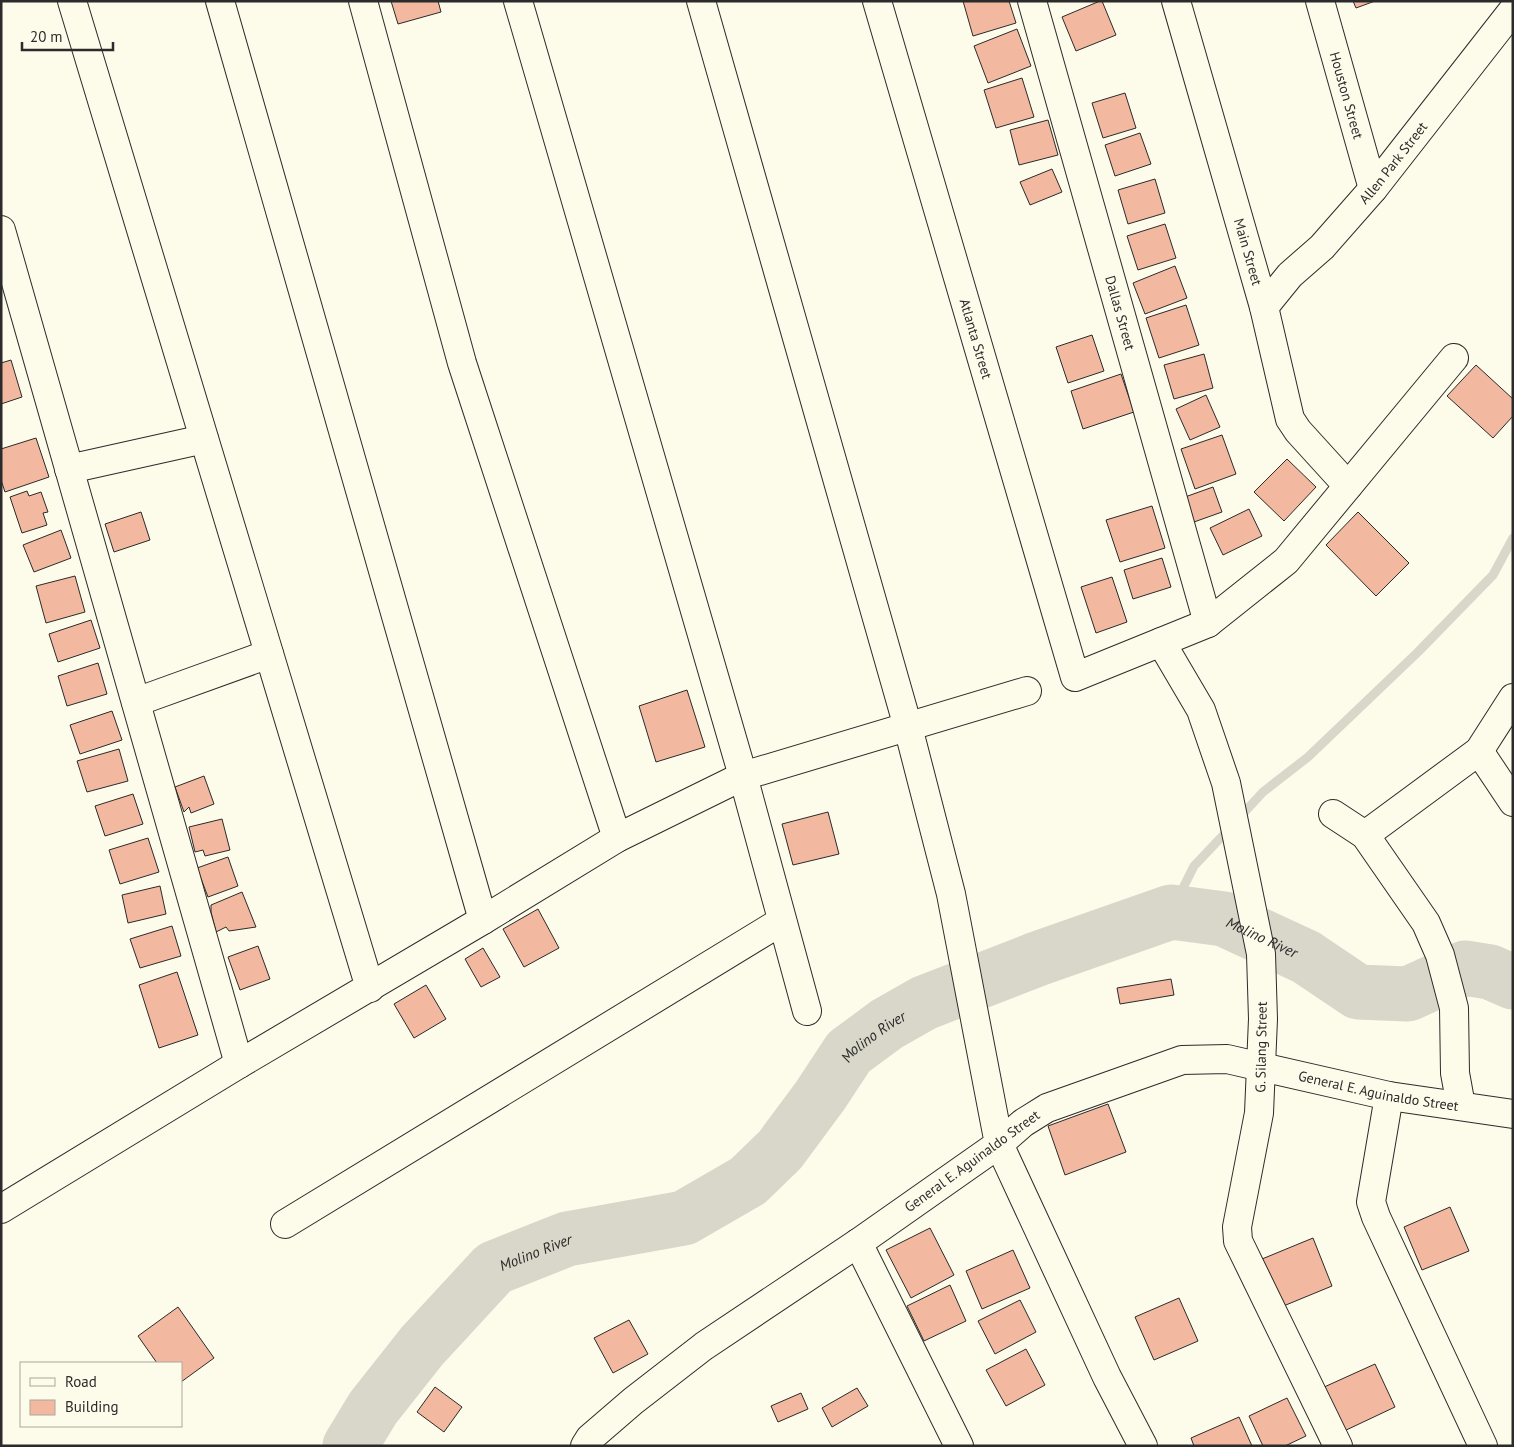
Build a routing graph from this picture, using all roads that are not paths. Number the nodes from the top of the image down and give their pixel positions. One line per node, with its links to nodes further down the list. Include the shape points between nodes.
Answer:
1 (72, 1): 15 (street)
2 (220, 1): 31 (street)
3 (362, 1): 30 (street, via 462,363)
4 (518, 1): 26 (street)
5 (701, 1): 24 (street)
6 (877, 1): 19 (street, Atlanta Street, via 1075,677)
7 (1032, 1): 18 (street, Dallas Street)
8 (1176, 1): 13 (street, Main Street)
9 (1320, 1): 11 (street, Houston Street)
10 (1513, 10): 11 (street, Allen Park Street)
11 (1373, 189): 13 (street, Allen Park Street, via 1322,247 1290,275)
12 (1, 230): 16 (street)
13 (1264, 307): 17 (street, Main Street, via 1290,419)
14 (1454, 358): 17 (street)
15 (204, 440): 16 (street); 20 (street)
16 (70, 469): 23 (street)
17 (1348, 486): 18 (street, via 1286,561)
18 (1208, 623): 19 (street)
19 (1161, 642): 36 (street, G. Silang Street, via 1201,710 1226,783 1261,954)
20 (269, 654): 23 (street); 33 (street)
21 (1027, 691): 24 (street)
22 (1513, 698): 25 (street)
23 (136, 702): 35 (street)
24 (908, 727): 26 (street); 40 (street, via 951,894)
25 (1479, 751): 27 (street); 29 (street)
26 (743, 776): 30 (street); 32 (street)
27 (1513, 802)
28 (1333, 814): 29 (street)
29 (1365, 835): 38 (street, via 1426,923 1440,955 1454,1008 1455,1073)
30 (617, 838): 31 (street)
31 (483, 920): 33 (street)
32 (782, 921): 34 (street); 42 (street)
33 (370, 988): 35 (street)
34 (807, 1011)
35 (239, 1064): 41 (street)
36 (1261, 1066): 37 (street, General E. Aguinaldo Street); 40 (street, General E. Aguinaldo Street, via 1227,1059 1182,1060 1046,1108); 47 (street, G. Silang Street, via 1259,1113 1237,1227 1238,1241)
37 (1390, 1096): 38 (street, General E. Aguinaldo Street); 48 (street, via 1371,1202)
38 (1460, 1106): 39 (street, General E. Aguinaldo Street)
39 (1513, 1114)
40 (999, 1144): 43 (street, General E. Aguinaldo Street); 46 (street, via 1107,1377)
41 (1, 1209)
42 (285, 1224)
43 (858, 1243): 44 (street, General E. Aguinaldo Street, via 704,1346 633,1401); 45 (street)
44 (585, 1446)
45 (959, 1446)
46 (1143, 1446)
47 (1338, 1446)
48 (1483, 1446)

